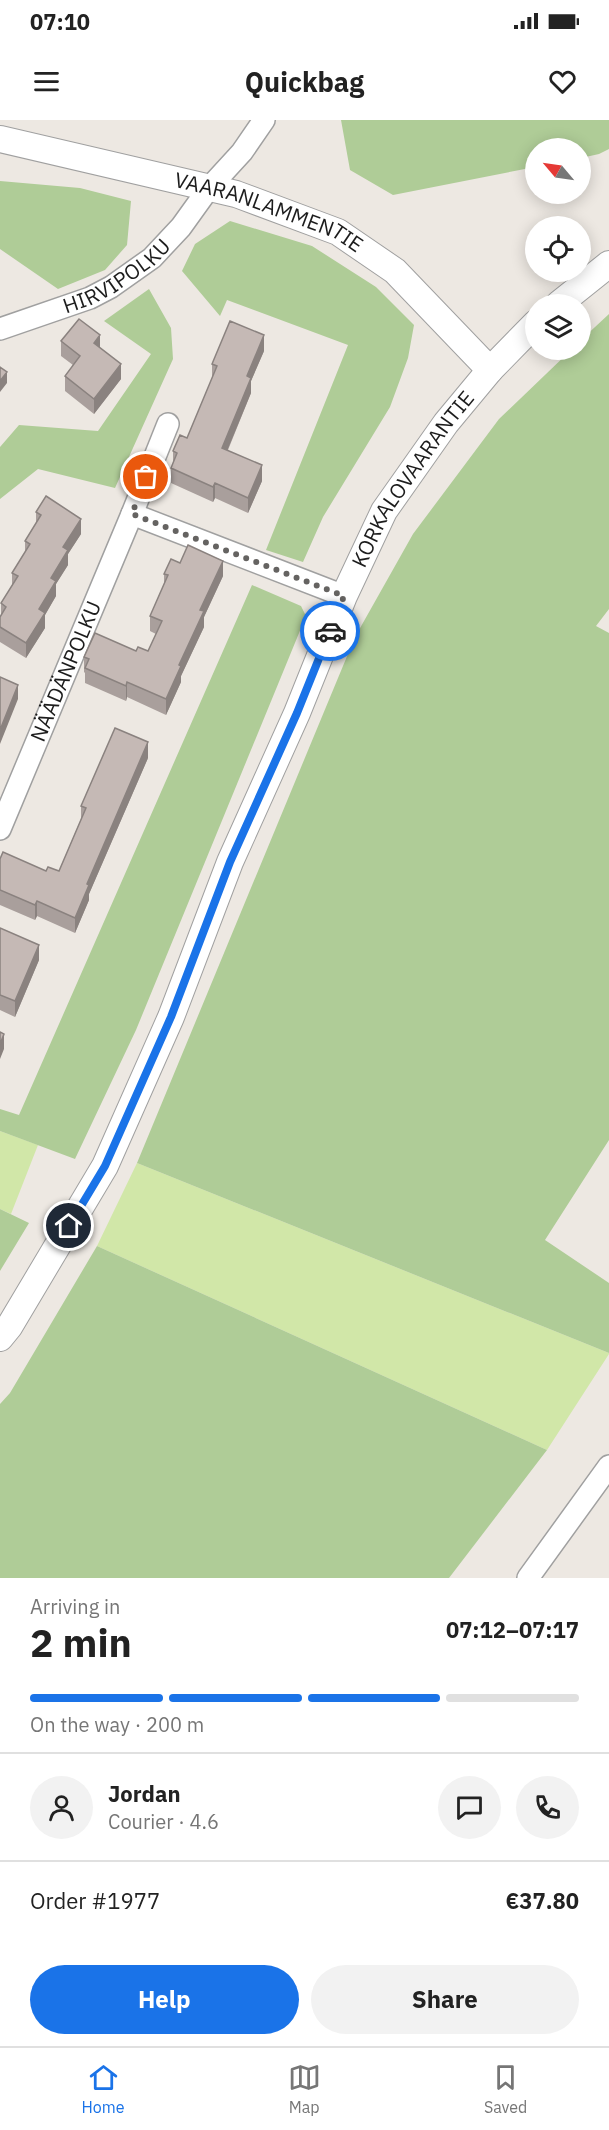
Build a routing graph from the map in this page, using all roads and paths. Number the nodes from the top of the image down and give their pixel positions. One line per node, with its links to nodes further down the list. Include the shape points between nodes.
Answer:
1 (264, 120): 3 (street, HIRVIPOLKU, via 242,152)
2 (0, 139): 3 (street, VAARANLAMMENTIE)
3 (209, 188): 6 (street, HIRVIPOLKU, via 152,258 111,287); 8 (street, VAARANLAMMENTIE, via 236,194 338,232 395,271)
4 (609, 264): 5 (street)
5 (572, 294)
6 (0, 329)
7 (525, 334): 8 (street, KORKALOVAARANTIE)
8 (490, 370): 11 (street, KORKALOVAARANTIE, via 446,423 384,510)
9 (168, 424): 10 (street, NÄÄDÄNPOLKU)
10 (132, 514): 11 (street); 12 (street, NÄÄDÄNPOLKU)
11 (344, 596): 13 (street, KORKALOVAARANTIE, via 230,862 171,1017 105,1166)
12 (0, 829)
13 (0, 1338)
14 (609, 1466): 15 (street)
15 (528, 1578)

